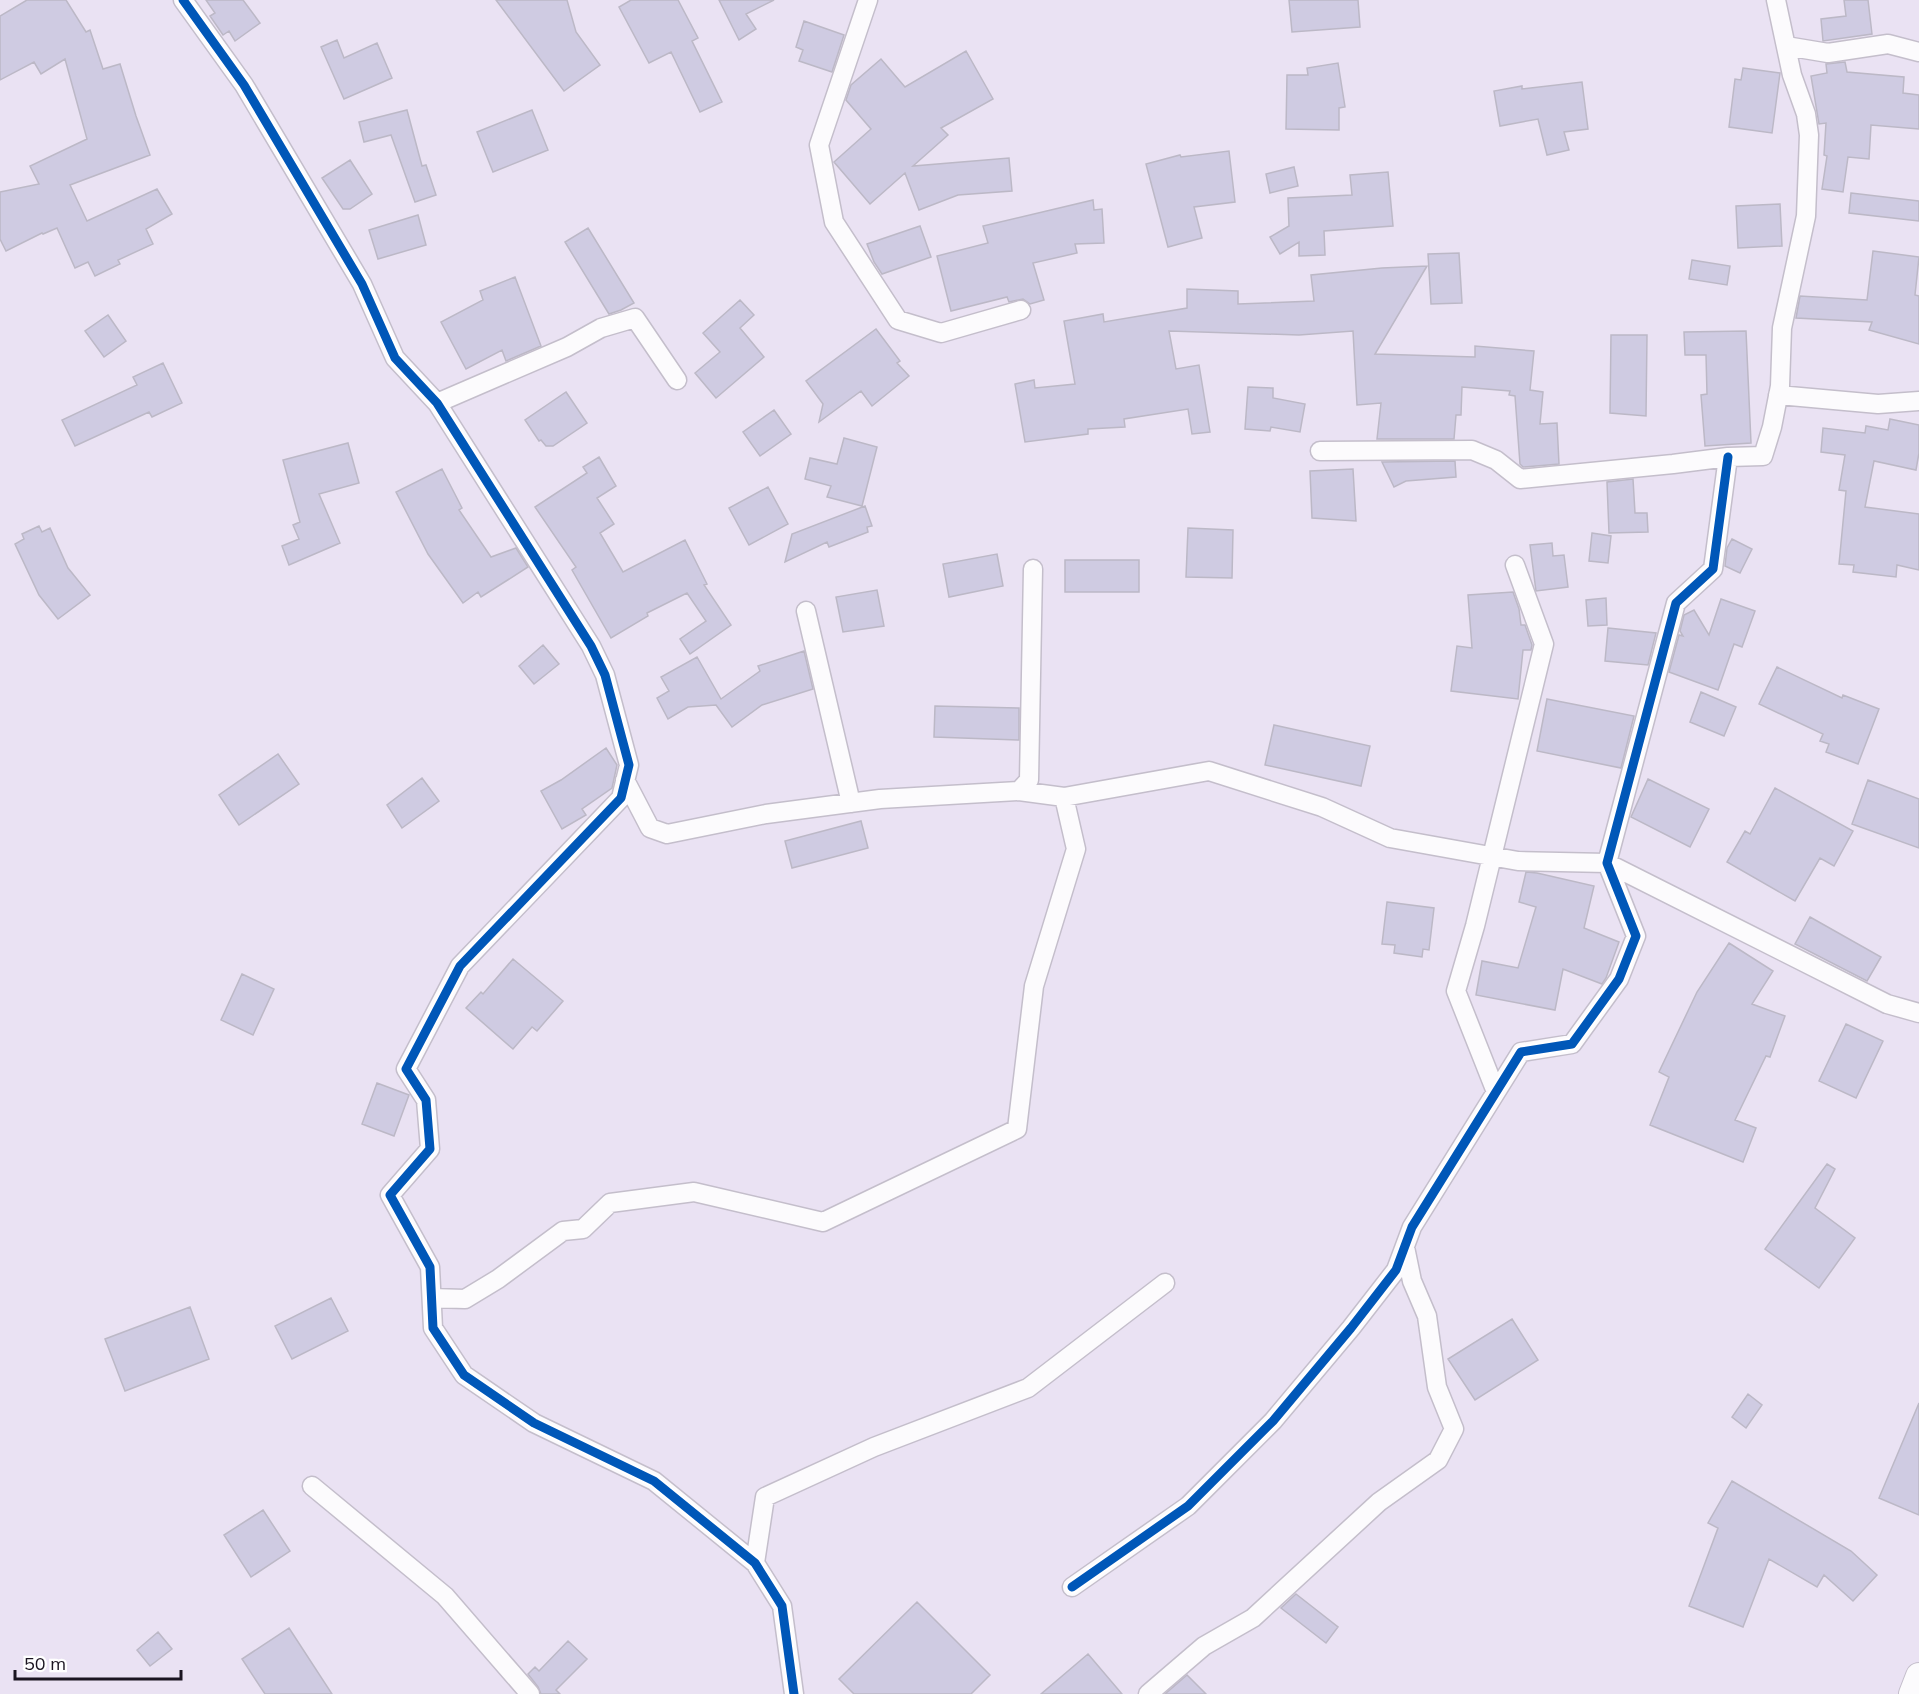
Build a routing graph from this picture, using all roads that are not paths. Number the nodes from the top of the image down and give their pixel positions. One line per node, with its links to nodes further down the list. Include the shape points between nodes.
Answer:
1 (183, 0): 10 (street, via 256,105 362,284 395,358)
2 (868, 0): 6 (street, via 819,145 834,222 898,320 941,333)
3 (1776, 0): 4 (street)
4 (1786, 46): 5 (street, via 1828,54 1888,44); 8 (street, via 1809,135 1806,216 1782,328)
5 (1919, 52)
6 (1021, 310)
7 (677, 380): 10 (street, via 635,318 601,328)
8 (1778, 395): 9 (street, via 1878,404); 12 (street, via 1763,456)
9 (1919, 401)
10 (437, 403): 16 (street, via 591,646 605,675 628,765)
11 (1320, 451): 12 (street, via 1472,450 1496,460 1520,479)
12 (1728, 457): 21 (street, via 1713,569 1676,603)
13 (1515, 565): 20 (street, via 1544,644)
14 (1033, 569): 17 (street, via 1029,780)
15 (806, 610): 19 (street)
16 (625, 780): 19 (street, via 650,828 667,834 766,814); 26 (street, via 621,798 460,966 406,1069 426,1100 430,1149 390,1195 430,1267)
17 (1019, 791): 18 (street); 19 (street)
18 (1064, 797): 20 (street, via 1209,771 1322,807 1390,838); 26 (street, via 1076,849 1034,986 1017,1129 823,1222 694,1192 610,1203 583,1229 563,1231 465,1299)
19 (851, 803)
20 (1492, 857): 21 (street); 23 (street, via 1456,991)
21 (1607, 863): 22 (street, via 1887,1004); 23 (street, via 1636,936 1619,979 1572,1044 1521,1052)
22 (1919, 1013)
23 (1496, 1092): 24 (street, via 1412,1227)
24 (1405, 1247): 29 (street, via 1396,1270 1273,1421 1188,1506); 33 (street, via 1412,1281 1427,1316 1437,1387 1454,1429 1438,1460 1379,1502 1253,1618 1204,1646)
25 (1165, 1283): 28 (street, via 1028,1388 874,1447 765,1497)
26 (432, 1298): 28 (street, via 433,1328 464,1375 534,1423 654,1481)
27 (312, 1486): 31 (street, via 445,1596)
28 (755, 1563): 32 (street, via 782,1606)
29 (1072, 1587)
30 (1919, 1676): 34 (street)
31 (530, 1694)
32 (794, 1694)
33 (1148, 1694)
34 (1912, 1694)

